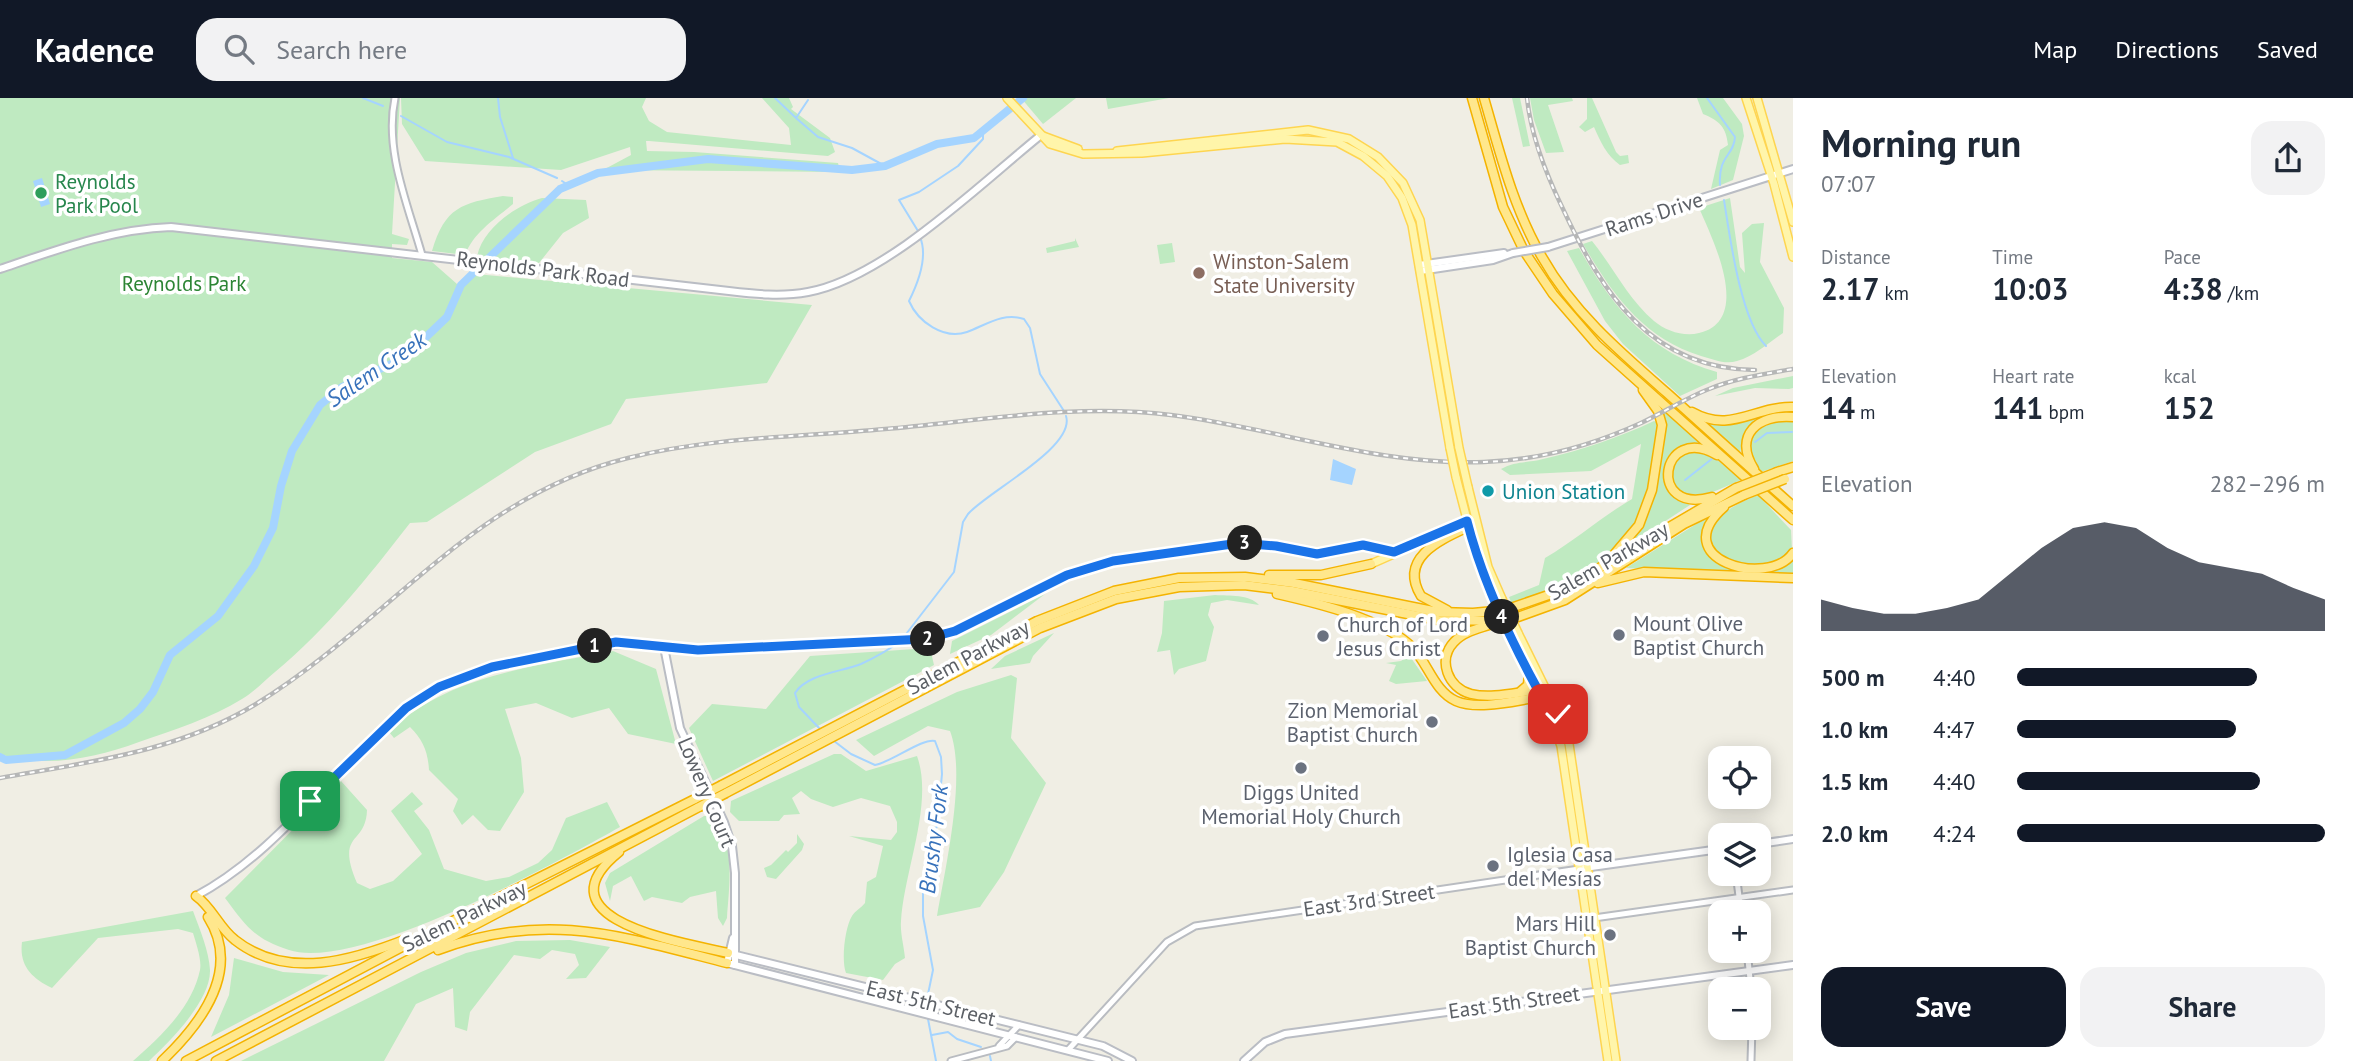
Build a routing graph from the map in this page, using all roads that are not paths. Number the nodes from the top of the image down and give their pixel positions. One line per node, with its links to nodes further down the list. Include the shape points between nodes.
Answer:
1 (395, 98): 12 (street, via 394,153)
2 (1007, 98): 7 (main road)
3 (1472, 98): 17 (highway, via 1497,191 1524,251 1574,320)
4 (1486, 98): 18 (highway, via 1521,216 1562,288 1604,337)
5 (1746, 98): 10 (main road)
6 (1757, 98): 9 (main road)
7 (1041, 135): 12 (main road, Reynolds Park Road, via 881,262 846,281 809,292 782,295); 14 (main road, via 1078,149 1106,151 1308,130 1349,139 1378,158 1403,183 1418,212); 15 (main road, via 1066,150 1098,156 1285,139 1337,142 1363,156 1394,184 1410,218)
8 (1793, 169): 9 (main road, Rams Drive)
9 (1780, 173): 10 (main road, Rams Drive); 11 (main road)
10 (1771, 176): 13 (main road); 14 (main road, Rams Drive, bridge, via 1548,247)
11 (1793, 222)
12 (422, 254): 16 (main road, Reynolds Park Road, via 157,227 94,239)
13 (1793, 257)
14 (1429, 267): 15 (main road, Rams Drive); 29 (main road, bridge)
15 (1420, 268): 31 (main road, bridge, via 1450,448)
16 (0, 269)
17 (1635, 379): 21 (highway); 37 (highway, via 1658,411 1662,435 1643,516)
18 (1682, 407): 19 (highway, via 1721,423); 23 (highway)
19 (1793, 407)
20 (1793, 417): 23 (highway, via 1767,421 1748,435 1745,452)
21 (1727, 461): 25 (highway, via 1691,447 1677,453 1668,471 1670,486 1683,499); 28 (highway)
22 (1791, 466): 25 (highway, Salem Parkway, bridge)
23 (1757, 474): 27 (highway)
24 (1789, 477): 26 (highway, Salem Parkway, bridge)
25 (1725, 494): 37 (highway, Salem Parkway)
26 (1733, 500): 35 (highway, via 1708,527 1707,544 1717,559 1764,567 1781,564); 41 (highway, Salem Parkway, via 1684,524)
27 (1793, 506)
28 (1784, 513): 30 (highway); 32 (highway)
29 (1475, 517): 31 (main road); 42 (main road)
30 (1793, 520)
31 (1468, 524): 34 (main road); 42 (main road, via 1480,569); 43 (highway, via 1431,545 1415,568 1421,596)
32 (1793, 528)
33 (1370, 546): 34 (street, via 1390,552); 36 (street, via 1375,556); 46 (street, via 1321,555 1239,543 1113,561 1067,575 948,634 915,640 711,650)
34 (1403, 550): 36 (main road)
35 (1793, 553)
36 (1371, 564): 38 (highway, via 1321,575)
37 (1603, 565): 43 (highway, Salem Parkway, via 1529,604)
38 (1228, 577): 43 (highway, Salem Parkway, via 1294,583); 50 (highway, Salem Parkway, via 1154,582 1082,601)
39 (1793, 578): 41 (highway, via 1644,572 1617,576)
40 (1244, 585): 44 (highway, Salem Parkway, via 1438,620); 49 (highway, via 1393,633 1416,651 1440,689 1459,702 1476,704); 50 (highway, Salem Parkway, via 1164,589 1085,609)
41 (1579, 591): 44 (highway, Salem Parkway, via 1541,610)
42 (1498, 600): 45 (main road, bridge)
43 (1456, 613)
44 (1498, 622): 48 (highway, via 1455,640 1447,653 1447,671 1457,687 1468,693)
45 (1514, 634): 47 (main road); 49 (main road)
46 (664, 647): 59 (main road, via 603,644 492,667 439,687 396,716 247,863); 64 (main road, Lowery Court, via 680,728 732,846)
47 (1529, 673): 48 (highway, via 1528,685); 49 (main road)
48 (1520, 692): 49 (highway)
49 (1543, 694): 56 (main road, via 1561,746)
50 (854, 722): 51 (highway, Salem Parkway, bridge)
51 (697, 803): 54 (highway, Salem Parkway); 63 (highway, Salem Parkway)
52 (1793, 839): 53 (main road)
53 (1771, 842)
54 (630, 843): 64 (highway, via 606,863 596,879 595,894 604,912 634,930); 65 (highway, Salem Parkway)
55 (1708, 851): 56 (main road, East 3rd Street)
56 (1583, 868): 62 (main road); 71 (main road); 74 (street, East 3rd Street, via 1195,926 1167,942)
57 (1738, 886): 60 (street)
58 (1793, 890): 60 (street)
59 (196, 896): 63 (highway, via 235,941 263,956 293,963 359,956); 77 (highway, via 219,942 219,978 200,1018)
60 (1740, 897): 61 (street); 62 (street)
61 (1740, 900)
62 (1594, 918): 71 (main road)
63 (451, 922): 78 (highway, Salem Parkway)
64 (732, 954): 67 (main road, Lowery Court); 72 (main road, East 5th Street)
65 (412, 959): 67 (highway, via 482,936 556,928 604,933); 79 (highway, Salem Parkway)
66 (1748, 963): 69 (street)
67 (731, 964): 73 (main road, East 5th Street)
68 (1793, 965): 69 (main road, East 5th Street)
69 (1749, 971): 70 (street); 71 (main road, East 5th Street)
70 (1750, 977)
71 (1601, 991): 83 (main road, East 5th Street, via 1285,1034 1265,1042); 84 (main road); 85 (main road)
72 (1018, 1025): 73 (street); 74 (main road, East 5th Street)
73 (1014, 1036): 76 (main road, East 5th Street); 80 (street, via 1009,1045)
74 (1078, 1040): 76 (street, East 3rd Street); 82 (main road, East 5th Street, via 1110,1048)
75 (1752, 1040): 86 (street)
76 (1068, 1051): 81 (main road, East 5th Street)
77 (162, 1061)
78 (186, 1061)
79 (216, 1061)
80 (951, 1061)
81 (1108, 1061)
82 (1132, 1061)
83 (1244, 1061)
84 (1608, 1061)
85 (1616, 1061)
86 (1751, 1061)

